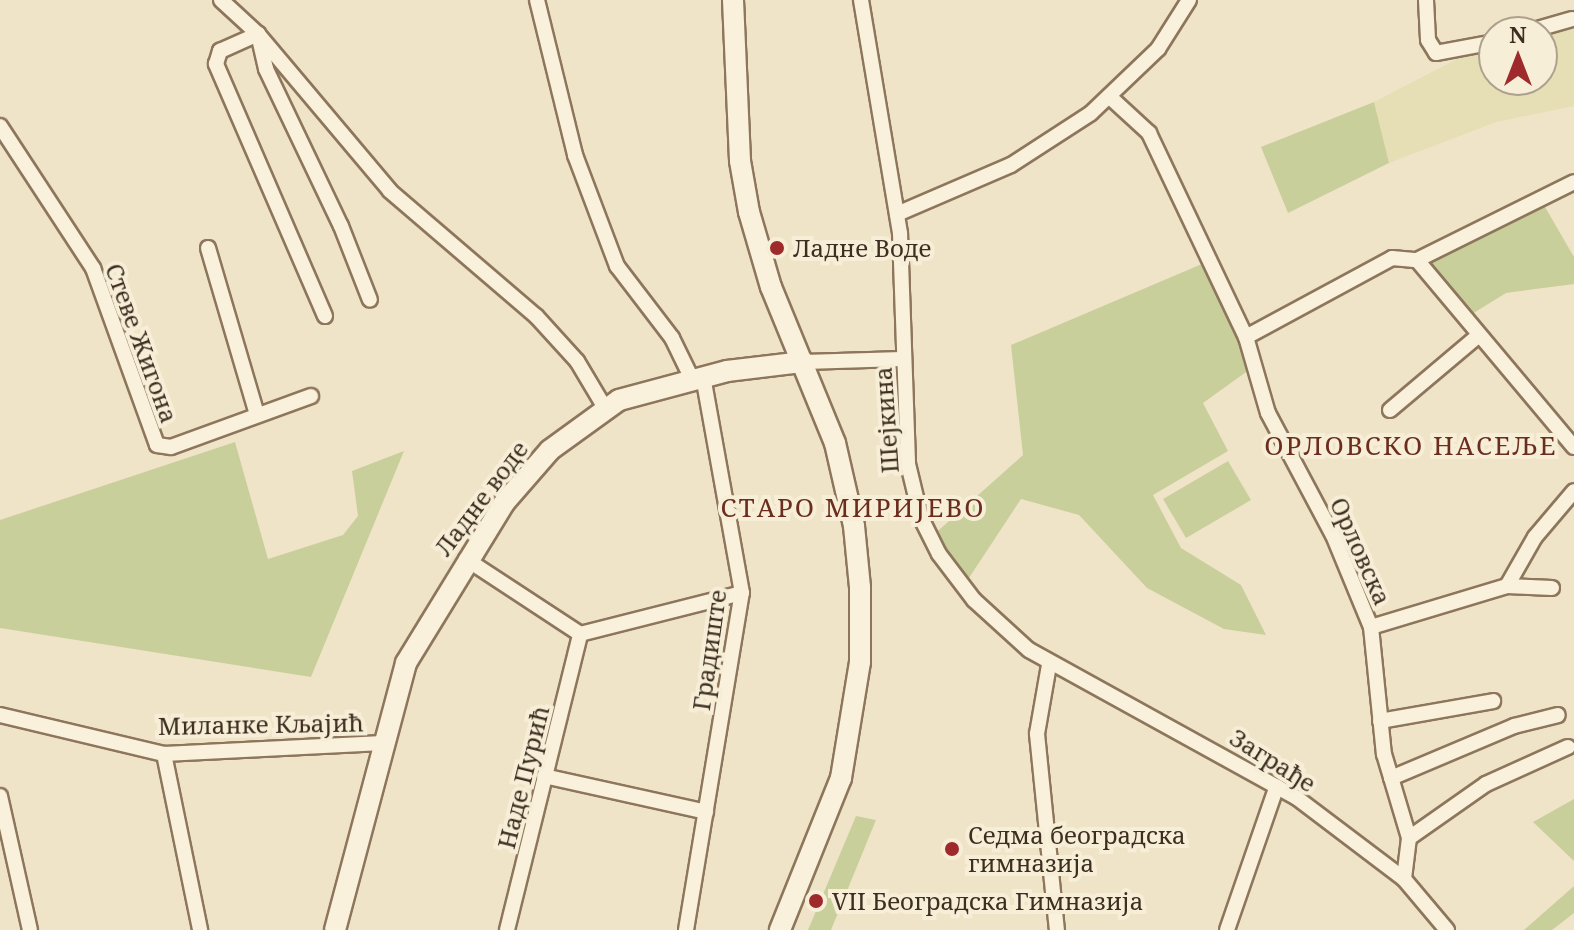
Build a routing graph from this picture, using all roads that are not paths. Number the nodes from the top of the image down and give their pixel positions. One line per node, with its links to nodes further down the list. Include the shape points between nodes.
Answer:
1 (221, 0): 9 (street)
2 (537, 0): 23 (street, Градиште, via 575,155 617,266)
3 (733, 0): 22 (main road, via 740,161 749,212 771,287)
4 (861, 0): 14 (street, Шејкина)
5 (1189, 0): 11 (street, via 1174,29)
6 (1426, 0): 10 (street, via 1428,40 1436,53)
7 (1572, 19): 8 (street)
8 (1558, 23)
9 (258, 34): 17 (street, via 266,69); 18 (street, via 220,51 216,64); 25 (street, via 318,112 390,191 536,316 577,361)
10 (1478, 45)
11 (1111, 98): 14 (street, via 1011,165); 20 (street, Орловска, via 1149,133)
12 (0, 126): 27 (street, Стеве Жигона, via 93,268 157,445 171,447)
13 (1574, 182): 16 (street)
14 (897, 214): 21 (street, Шејкина)
15 (208, 248): 27 (street)
16 (1417, 260): 19 (street); 20 (street, via 1392,258)
17 (370, 300)
18 (325, 316)
19 (1478, 336): 26 (street); 28 (street)
20 (1246, 337): 34 (street, Орловска, via 1268,413 1333,535)
21 (903, 359): 22 (street, Ладне воде); 36 (street, Шејкина, via 908,464 930,538 974,600)
22 (803, 362): 23 (main road, Ладне воде); 56 (main road, via 835,443 854,526 860,662 850,739 832,810)
23 (698, 378): 25 (main road, Ладне воде); 33 (street, Градиште, via 717,433)
24 (311, 396): 27 (street, Стеве Жигона)
25 (605, 408): 30 (main road, Ладне воде, via 550,450)
26 (1390, 410)
27 (257, 415)
28 (1574, 447)
29 (1574, 491): 31 (street, via 1535,537)
30 (466, 559): 35 (street); 41 (main road, Ладне воде, via 406,663)
31 (1507, 586): 32 (street); 34 (street)
32 (1552, 588)
33 (742, 593): 35 (street); 48 (street, Градиште)
34 (1371, 627): 40 (street, Орловска)
35 (580, 634): 44 (street, Наде Пурић)
36 (1049, 665): 46 (street, Заграђе, via 1114,693); 57 (street, via 1037,734)
37 (1493, 701): 40 (street)
38 (0, 715): 43 (street, Миланке Кљајић)
39 (1558, 715): 45 (street, via 1505,729)
40 (1380, 721): 45 (street, Орловска)
41 (383, 743): 43 (street, Миланке Кљајић); 53 (main road, Ладне воде)
42 (1568, 747): 49 (street, via 1486,784)
43 (164, 754): 52 (street)
44 (544, 776): 48 (street); 54 (street, Наде Пурић)
45 (1391, 778): 49 (street, Орловска)
46 (1277, 786): 50 (street, Заграђе); 58 (street)
47 (0, 796): 51 (street)
48 (706, 812): 55 (street, Градиште)
49 (1409, 838): 50 (street, Орловска)
50 (1404, 879): 59 (street, Заграђе)
51 (30, 930)
52 (200, 930)
53 (335, 930)
54 (507, 930)
55 (686, 930)
56 (780, 930)
57 (1057, 930)
58 (1227, 930)
59 (1447, 930)

